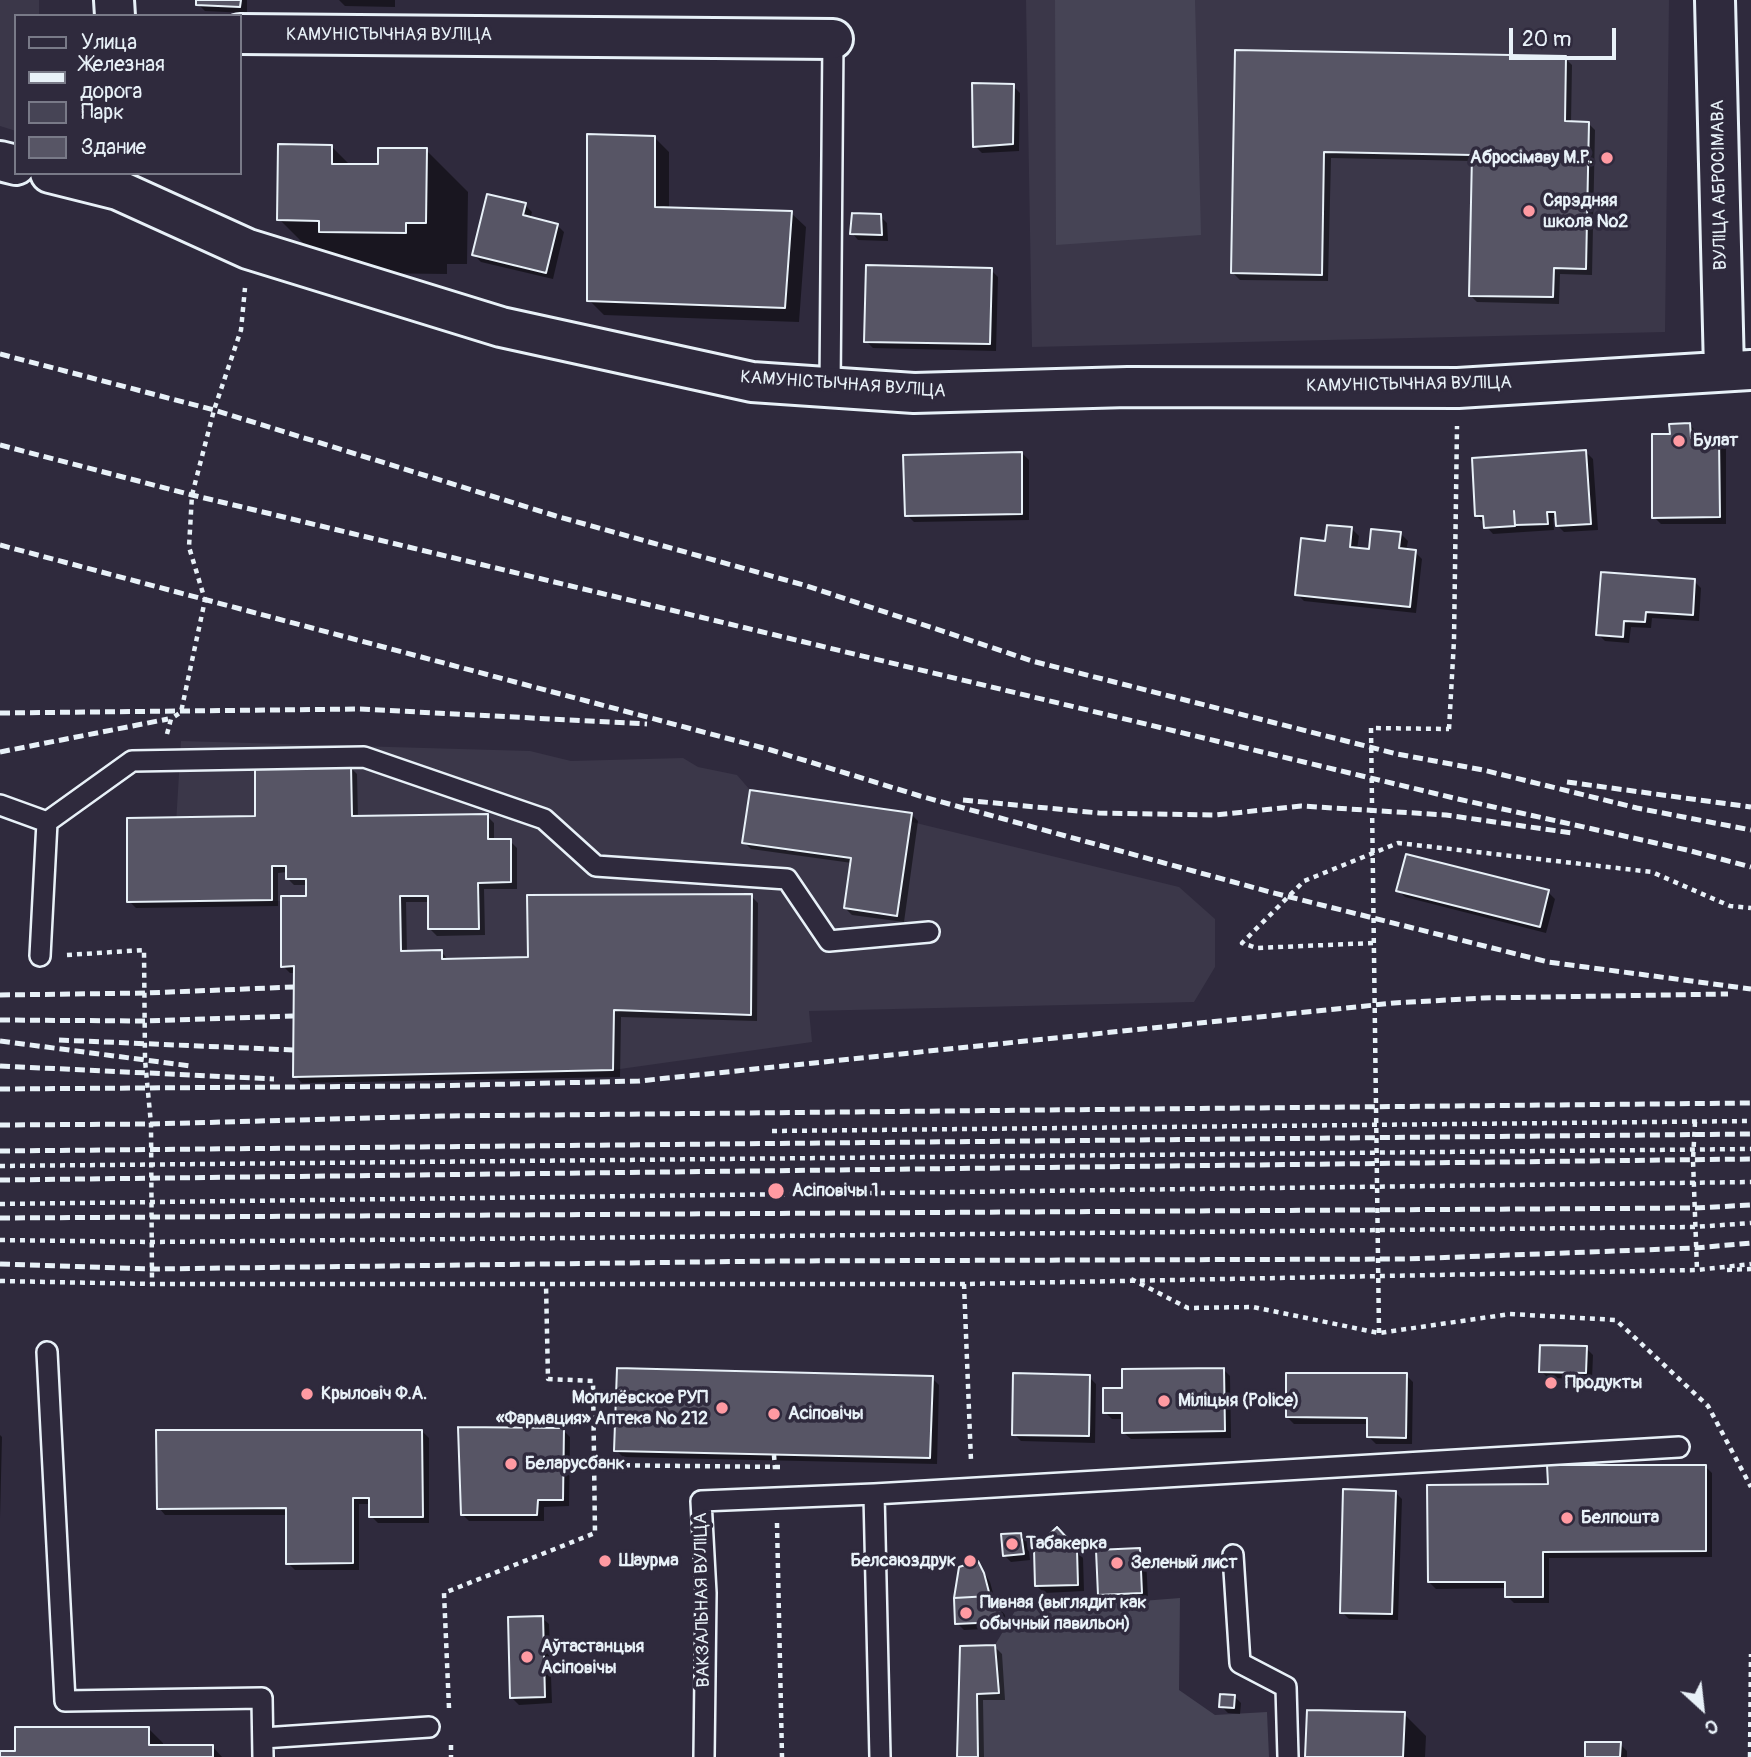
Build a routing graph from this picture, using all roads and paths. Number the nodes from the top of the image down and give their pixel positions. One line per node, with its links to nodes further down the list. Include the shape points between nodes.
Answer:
1 (1715, 0): 7 (street, ВУЛІЦА АБРОСІМАВА)
2 (242, 34): 3 (street, КАМУНІСТЫЧНАЯ ВУЛІЦА)
3 (833, 39): 8 (lane)
4 (65, 175): 5 (street, КАМУНІСТЫЧНАЯ ВУЛІЦА)
5 (118, 182): 6 (street, КАМУНІСТЫЧНАЯ ВУЛІЦА)
6 (248, 248): 8 (street, КАМУНІСТЫЧНАЯ ВУЛІЦА, via 501,327 752,382); 10 (path, via 241,330 192,495 190,547 205,600 181,712 171,719)
7 (1737, 370): 9 (street, КАМУНІСТЫЧНАЯ ВУЛІЦА)
8 (830, 387): 9 (street, КАМУНІСТЫЧНАЯ ВУЛІЦА, via 914,393 1128,387)
9 (1458, 388): 15 (path, bridge, via 1449,729 1371,728)
10 (160, 760): 12 (lane, via 132,761); 14 (lane, via 363,757 544,819 596,866 787,879 829,941)
11 (0, 805): 12 (lane)
12 (47, 822): 16 (lane)
13 (1751, 908): 15 (path, via 1730,906 1652,872 1398,843 1304,881 1242,943 1257,948)
14 (929, 932)
15 (1373, 943): 39 (path, bridge)
16 (40, 956): 22 (path, via 144,950)
17 (1751, 1121): 18 (path)
18 (1695, 1122): 19 (path); 21 (path)
19 (772, 1131)
20 (1751, 1149): 21 (path)
21 (1694, 1151): 22 (path); 25 (path)
22 (150, 1165): 23 (path); 26 (path)
23 (0, 1166)
24 (1751, 1182): 25 (path)
25 (1694, 1183): 26 (path); 29 (path)
26 (152, 1203): 27 (path); 31 (path)
27 (0, 1204)
28 (1751, 1223): 29 (path)
29 (1694, 1227): 31 (path); 33 (path)
30 (0, 1240): 31 (path)
31 (152, 1242): 36 (path)
32 (1751, 1266): 33 (path)
33 (1697, 1270): 34 (path)
34 (1130, 1279): 38 (path); 39 (path, via 1188,1308 1253,1307)
35 (0, 1281): 36 (path)
36 (152, 1284): 37 (path)
37 (546, 1284): 38 (path); 49 (path, via 548,1379 593,1381 595,1533 444,1593)
38 (964, 1284): 44 (path)
39 (1379, 1333): 43 (path, via 1510,1314 1616,1320 1707,1406)
40 (47, 1352): 52 (lane, via 65,1701 262,1698)
41 (1679, 1447): 44 (lane, ВАКЗАЛЬНАЯ ВУЛІЦА)
42 (774, 1454): 46 (path)
43 (1751, 1487)
44 (972, 1488): 45 (lane, ВАКЗАЛЬНАЯ ВУЛІЦА)
45 (874, 1494): 46 (lane, ВАКЗАЛЬНАЯ ВУЛІЦА); 56 (lane)
46 (776, 1498): 54 (lane, ВАКЗАЛЬНАЯ ВУЛІЦА, via 701,1501 706,1593); 55 (path)
47 (1233, 1555): 57 (lane, via 1240,1663 1286,1688)
48 (1751, 1654): 58 (path)
49 (450, 1716)
50 (429, 1727): 52 (lane)
51 (451, 1743): 53 (path)
52 (263, 1747)
53 (452, 1757)
54 (704, 1757)
55 (782, 1757)
56 (880, 1757)
57 (1288, 1757)
58 (1750, 1757)

